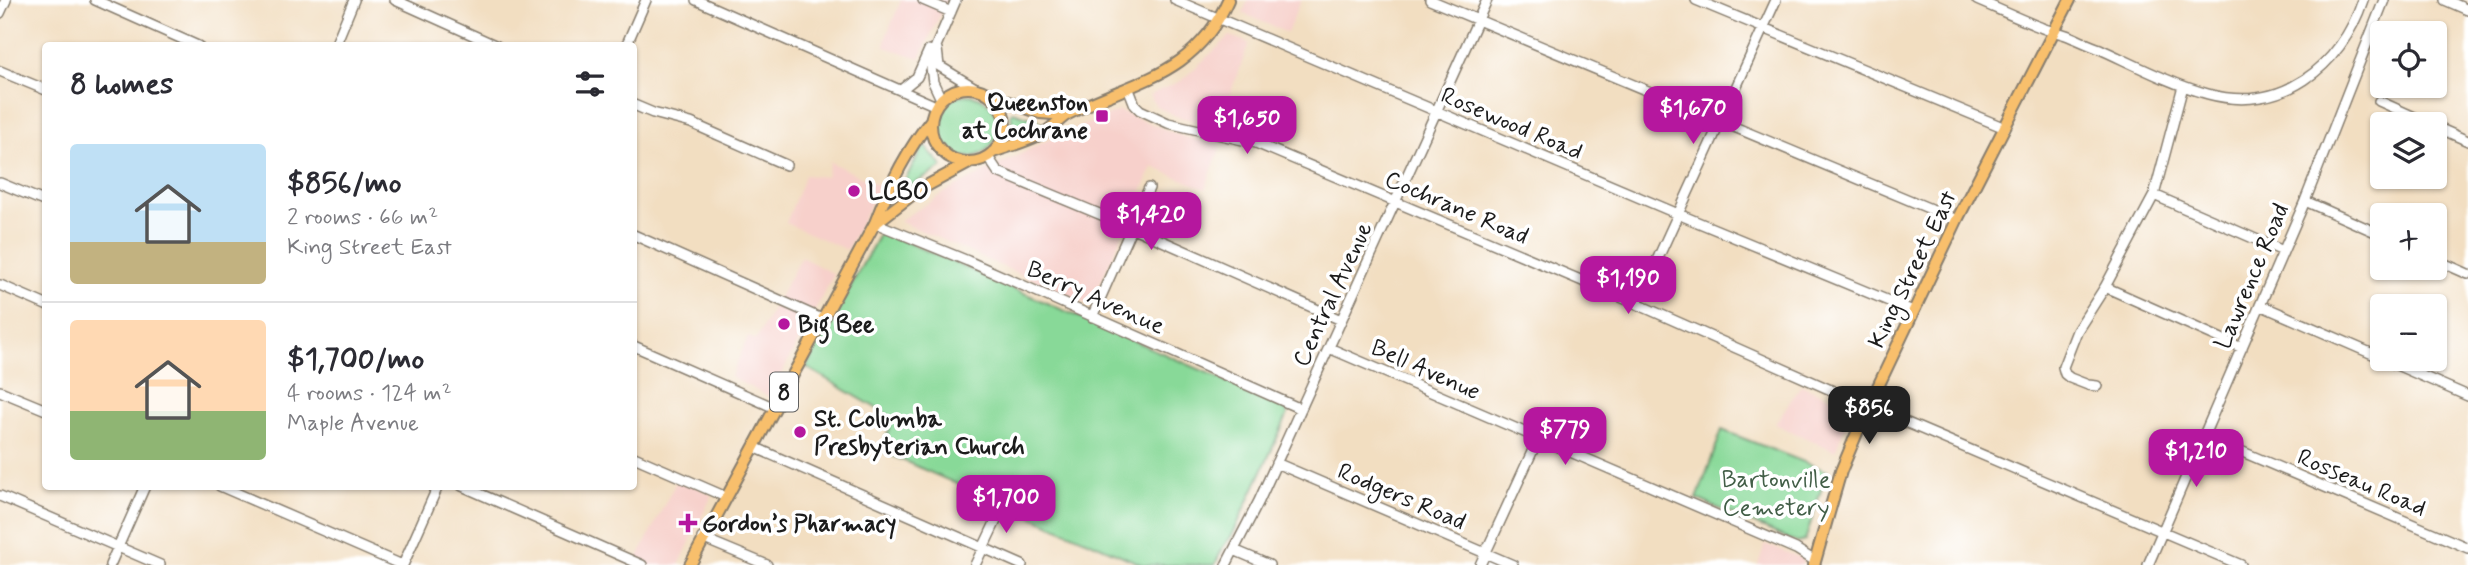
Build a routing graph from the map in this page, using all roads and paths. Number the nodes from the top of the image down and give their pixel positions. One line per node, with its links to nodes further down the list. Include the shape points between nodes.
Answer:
1 (6, 0): 22 (street)
2 (94, 0): 28 (street)
3 (354, 0): 29 (street)
4 (395, 0): 30 (street)
5 (646, 0): 31 (street)
6 (696, 0): 38 (street)
7 (923, 0): 21 (street)
8 (956, 0): 21 (street)
9 (1175, 0): 23 (street, Rosewood Road)
10 (1228, 0): 23 (main road)
11 (1430, 0): 24 (street)
12 (1487, 0): 24 (street, Central Avenue)
13 (1696, 0): 25 (street)
14 (1776, 0): 25 (street)
15 (1977, 0): 26 (street)
16 (2070, 0): 26 (main road, King Street East)
17 (2363, 0): 34 (street, via 2340,47 2299,84 2241,99)
18 (2384, 0): 58 (street, Lawrence Road)
19 (2445, 0): 20 (street)
20 (2466, 6)
21 (951, 12): 27 (street)
22 (0, 13)
23 (1220, 19): 36 (main road, via 1191,54); 43 (street, Rosewood Road)
24 (1478, 20): 43 (street, Central Avenue); 47 (street)
25 (1763, 28): 47 (street); 48 (street)
26 (2054, 31): 34 (street); 48 (main road, King Street East)
27 (941, 39): 32 (street); 38 (street, via 926,53 914,82)
28 (189, 42)
29 (337, 42)
30 (488, 42)
31 (628, 42)
32 (937, 50): 37 (street, via 939,66); 41 (street, via 930,67)
33 (0, 71): 35 (street)
34 (2183, 86): 56 (street)
35 (42, 88)
36 (1128, 88): 45 (main road); 59 (street, Cochrane Road, via 1140,110 1168,122 1256,143)
37 (977, 89): 39 (main road); 41 (main road, via 958,89)
38 (901, 90): 41 (street)
39 (991, 96): 45 (main road, via 1032,111); 51 (main road, via 1002,111 1004,129 1002,140)
40 (2379, 101): 44 (street)
41 (939, 102): 46 (main road)
42 (637, 107): 53 (street, via 691,123)
43 (1436, 111): 59 (street, Central Avenue); 60 (street, Rosewood Road)
44 (2403, 112)
45 (1065, 115): 51 (main road, via 1048,131)
46 (931, 120): 52 (main road, via 938,148); 62 (main road, 8, via 883,199)
47 (1721, 121): 60 (street); 61 (street)
48 (2006, 128): 61 (main road, King Street East)
49 (2447, 132): 50 (street)
50 (2468, 141)
51 (990, 154): 52 (main road); 63 (street, via 998,172)
52 (969, 163): 62 (main road, 8, via 917,191)
53 (786, 165)
54 (0, 183): 57 (street)
55 (1149, 188): 63 (street)
56 (2154, 195): 66 (street); 70 (street)
57 (42, 200)
58 (2305, 201): 64 (street); 66 (street, Lawrence Road)
59 (1395, 202): 72 (street, Cochrane Road); 77 (street, Central Avenue)
60 (1678, 214): 72 (street); 74 (street, Rosewood Road)
61 (1957, 220): 74 (main road, King Street East)
62 (875, 223): 75 (street, Berry Avenue); 76 (main road, 8)
63 (1132, 228): 75 (street); 77 (street)
64 (2370, 230)
65 (637, 236): 76 (street)
66 (2283, 251): 73 (street, Lawrence Road)
67 (2447, 265): 68 (street)
68 (2468, 274)
69 (0, 285): 71 (street)
70 (2105, 287): 80 (street); 83 (street, via 2077,331 2063,366 2070,378)
71 (42, 302)
72 (1637, 304): 86 (street, Cochrane Road)
73 (2260, 305): 80 (street, Lawrence Road); 81 (street)
74 (1913, 311): 86 (main road, King Street East)
75 (1092, 317): 89 (street, Berry Avenue)
76 (822, 319): 88 (main road, 8)
77 (1342, 320): 79 (street, Central Avenue)
78 (637, 347): 88 (street)
79 (1329, 348): 89 (street, Central Avenue); 91 (street, Bell Avenue)
80 (2242, 348): 90 (street, Lawrence Road)
81 (2370, 353)
82 (2411, 371): 85 (street)
83 (2097, 386)
84 (0, 391): 87 (street)
85 (2468, 396)
86 (1869, 407): 102 (street, Cochrane Road); 109 (main road, King Street East, via 1841,471)
87 (42, 408)
88 (775, 408): 92 (main road, 8)
89 (1301, 408): 94 (street, Central Avenue)
90 (2203, 435): 102 (street, Lawrence Road); 106 (street, Rosseau Road)
91 (1538, 439): 108 (street); 109 (street, Bell Avenue, via 1796,549)
92 (754, 447): 100 (main road, 8); 105 (street)
93 (637, 458): 100 (street)
94 (1276, 463): 107 (street, Central Avenue); 108 (street, Rodgers Road)
95 (143, 490): 104 (street)
96 (229, 490): 112 (street)
97 (436, 490): 112 (street)
98 (470, 490): 113 (street)
99 (0, 496): 104 (street)
100 (726, 497): 103 (main road, 8)
101 (1002, 508): 105 (street)
102 (2161, 531): 122 (street, Lawrence Road); 123 (street, Cochrane Road)
103 (702, 538): 114 (main road, 8); 115 (street)
104 (118, 547): 110 (street); 111 (street)
105 (983, 548): 116 (street); 117 (street)
106 (2468, 548)
107 (1234, 550): 118 (street, Central Avenue); 119 (street)
108 (1486, 553): 120 (street); 121 (street, Rodgers Road)
109 (1815, 563)
110 (110, 565)
111 (160, 565)
112 (403, 565)
113 (642, 565)
114 (690, 565)
115 (767, 565)
116 (975, 565)
117 (1022, 565)
118 (1226, 565)
119 (1269, 565)
120 (1480, 565)
121 (1513, 565)
122 (2148, 565)
123 (2242, 565)

